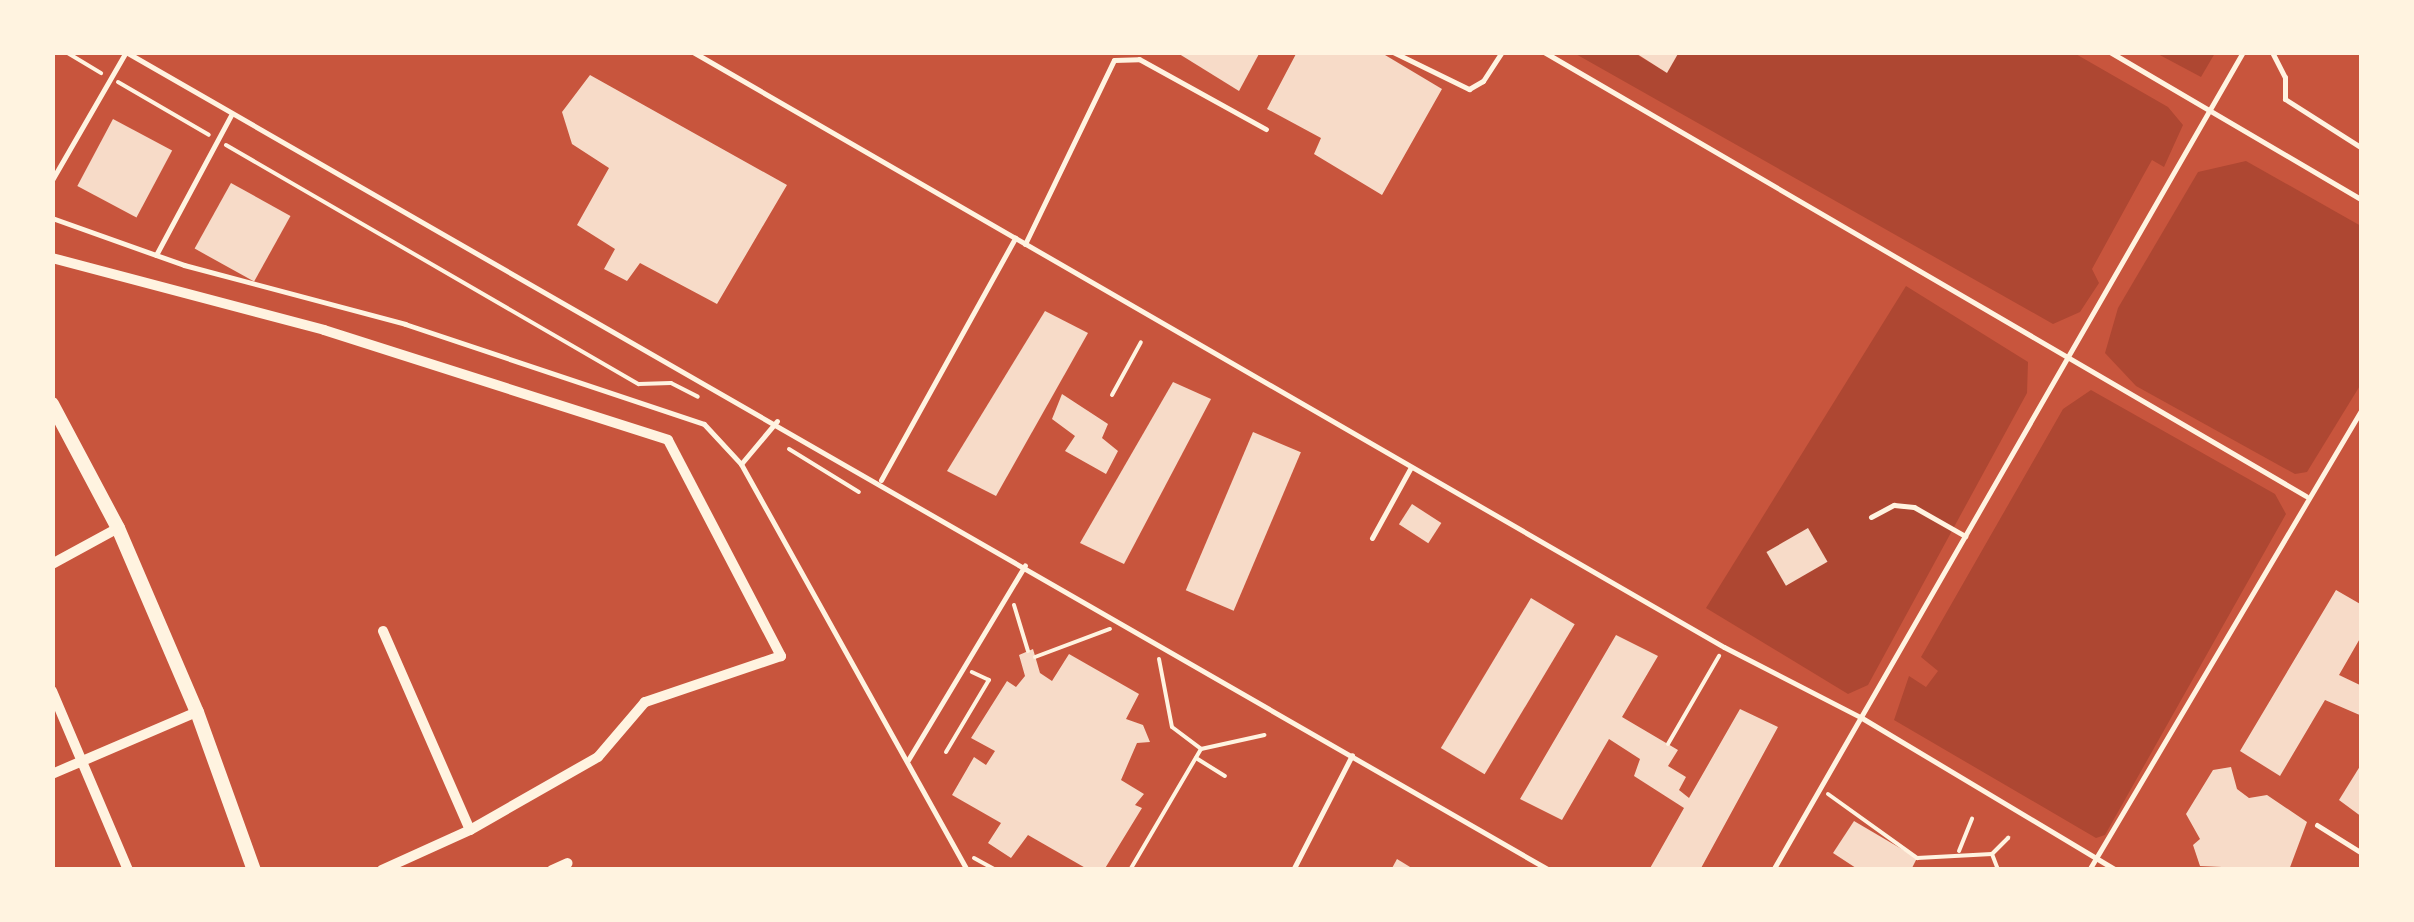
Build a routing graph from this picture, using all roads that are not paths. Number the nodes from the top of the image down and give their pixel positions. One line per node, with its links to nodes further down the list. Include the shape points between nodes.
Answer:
1 (126, 52): 10 (lane); 13 (lane)
2 (692, 52): 16 (lane)
3 (1393, 52): 4 (lane, via 1469,90)
4 (1502, 52)
5 (1544, 52): 20 (lane)
6 (2110, 52): 9 (lane)
7 (2243, 52): 9 (lane)
8 (2272, 52): 12 (lane, via 2285,76 2285,100)
9 (2210, 110): 14 (lane); 20 (lane)
10 (231, 115): 18 (lane); 23 (lane)
11 (1266, 129): 17 (lane, via 1139,58 1114,60)
12 (2362, 148)
13 (52, 180)
14 (2361, 200)
15 (52, 218): 18 (lane)
16 (1015, 238): 17 (lane); 26 (lane)
17 (1025, 244): 25 (lane)
18 (156, 256): 24 (lane, via 668,408 704,424)
19 (52, 258): 43 (street, via 324,330 668,440 782,656 645,702 598,757)
20 (2069, 356): 27 (lane); 30 (lane)
21 (52, 404): 29 (main road)
22 (2362, 409): 27 (lane)
23 (777, 421): 24 (lane); 26 (lane)
24 (741, 464): 40 (lane)
25 (1411, 467): 31 (lane); 37 (lane, via 1724,647)
26 (881, 482): 33 (lane)
27 (2306, 496): 45 (lane)
28 (1872, 518): 30 (lane, via 1894,506 1914,507)
29 (118, 528): 32 (street); 36 (main road)
30 (1965, 536): 37 (lane)
31 (1372, 538)
32 (52, 564)
33 (1024, 565): 38 (lane); 40 (lane)
34 (383, 631): 43 (street)
35 (52, 691): 39 (street)
36 (197, 712): 39 (street); 48 (main road)
37 (1862, 718): 45 (lane); 54 (lane)
38 (1352, 755): 52 (lane); 53 (lane)
39 (86, 760): 41 (street); 47 (street)
40 (907, 761): 51 (lane)
41 (52, 774)
42 (2317, 824): 44 (lane)
43 (470, 830): 49 (street)
44 (2362, 853)
45 (2096, 858): 55 (lane); 56 (lane)
46 (568, 862): 50 (street)
47 (128, 870)
48 (254, 870)
49 (382, 870)
50 (552, 870)
51 (967, 870)
52 (1294, 870)
53 (1549, 870)
54 (1773, 870)
55 (2089, 870)
56 (2116, 870)

